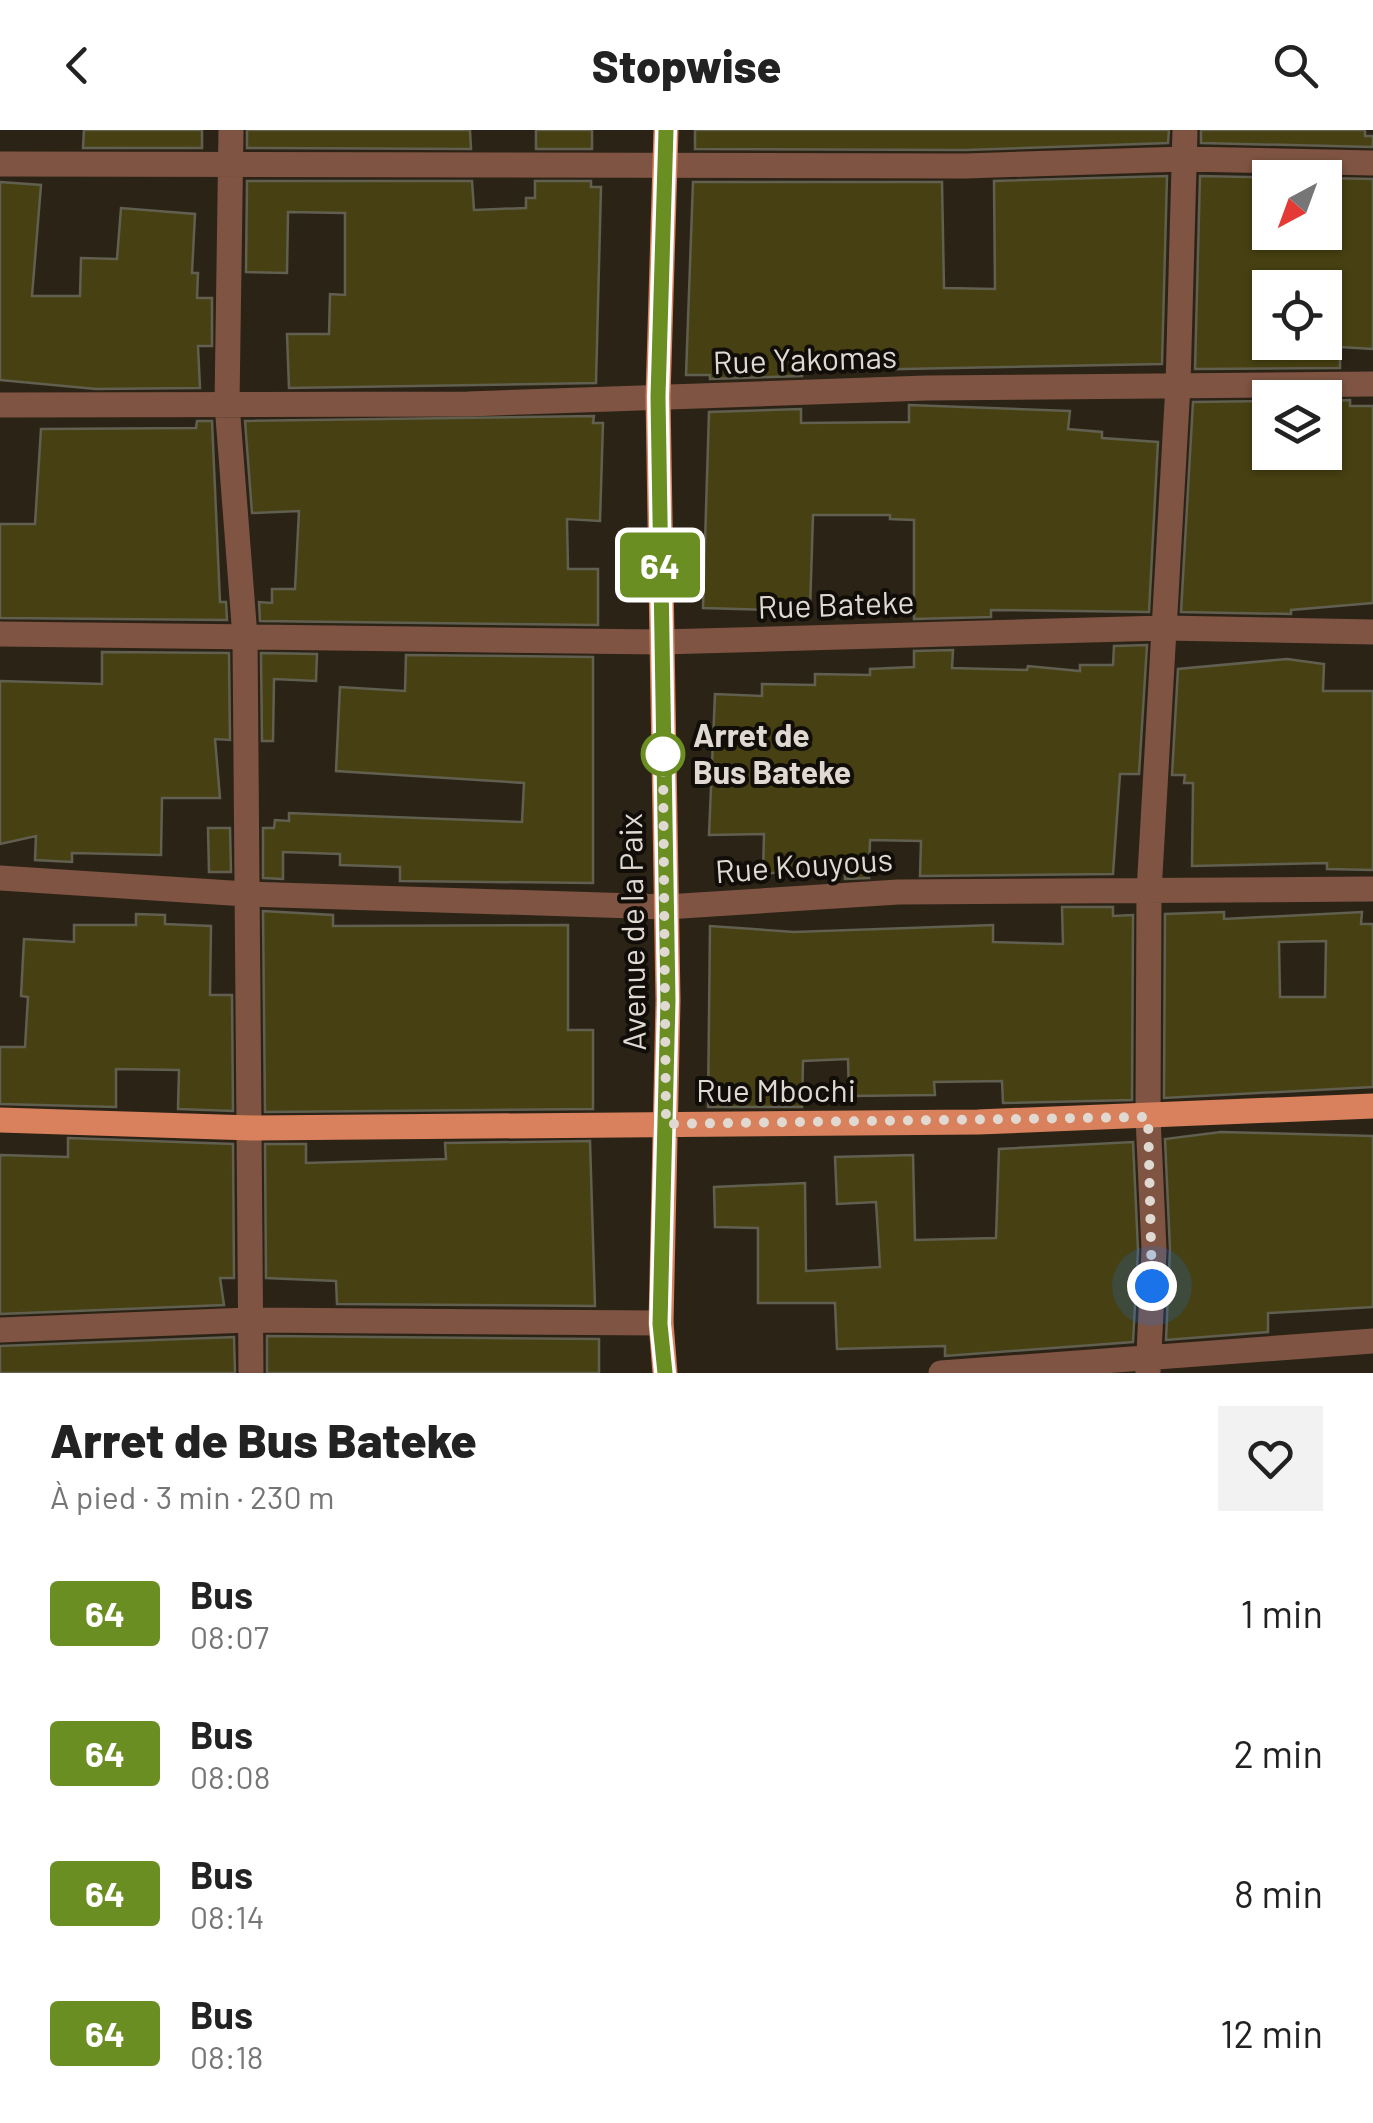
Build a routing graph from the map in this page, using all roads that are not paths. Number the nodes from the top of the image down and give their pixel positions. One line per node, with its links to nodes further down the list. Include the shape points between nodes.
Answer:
1 (231, 130): 5 (street)
2 (666, 130): 6 (main road, Avenue de la Paix)
3 (1185, 130): 4 (street)
4 (1184, 159): 6 (street, via 965,166); 7 (street); 10 (street)
5 (231, 162): 6 (street); 8 (street); 12 (street)
6 (665, 163): 11 (main road, Avenue de la Paix)
7 (1373, 163)
8 (0, 164)
9 (1373, 384): 10 (street, Rue Yakomas)
10 (1178, 385): 11 (street, Rue Yakomas); 14 (street)
11 (658, 397): 12 (street, Rue Yakomas); 18 (main road, Avenue de la Paix)
12 (227, 404): 13 (street, Rue Yakomas); 17 (street)
13 (0, 405)
14 (1164, 628): 15 (street, Rue Bateke); 18 (street, Rue Bateke); 21 (street)
15 (1373, 632)
16 (0, 634): 17 (street, Rue Bateke)
17 (245, 637): 18 (street, Rue Bateke); 22 (street)
18 (661, 642): 23 (main road, Avenue de la Paix)
19 (0, 878): 22 (street, Rue Kouyous)
20 (1373, 889): 21 (street, Rue Kouyous)
21 (1149, 892): 23 (street, Rue Kouyous, via 898,892); 25 (street)
22 (246, 894): 23 (street, Rue Kouyous); 28 (street)
23 (666, 907): 27 (main road, Avenue de la Paix)
24 (1373, 1106): 25 (main road, Rue Mbochi)
25 (1148, 1117): 27 (main road, Rue Mbochi); 33 (street, via 1154,1250)
26 (0, 1120): 28 (main road, Rue Mbochi)
27 (666, 1124): 28 (main road, Rue Mbochi); 30 (main road, Avenue de la Paix)
28 (252, 1128): 29 (street)
29 (248, 1320): 30 (street); 31 (street); 34 (street)
30 (660, 1324): 35 (main road, Avenue de la Paix)
31 (0, 1330)
32 (1373, 1341): 33 (street)
33 (1148, 1366): 36 (street)
34 (251, 1373)
35 (665, 1373)
36 (941, 1373)

